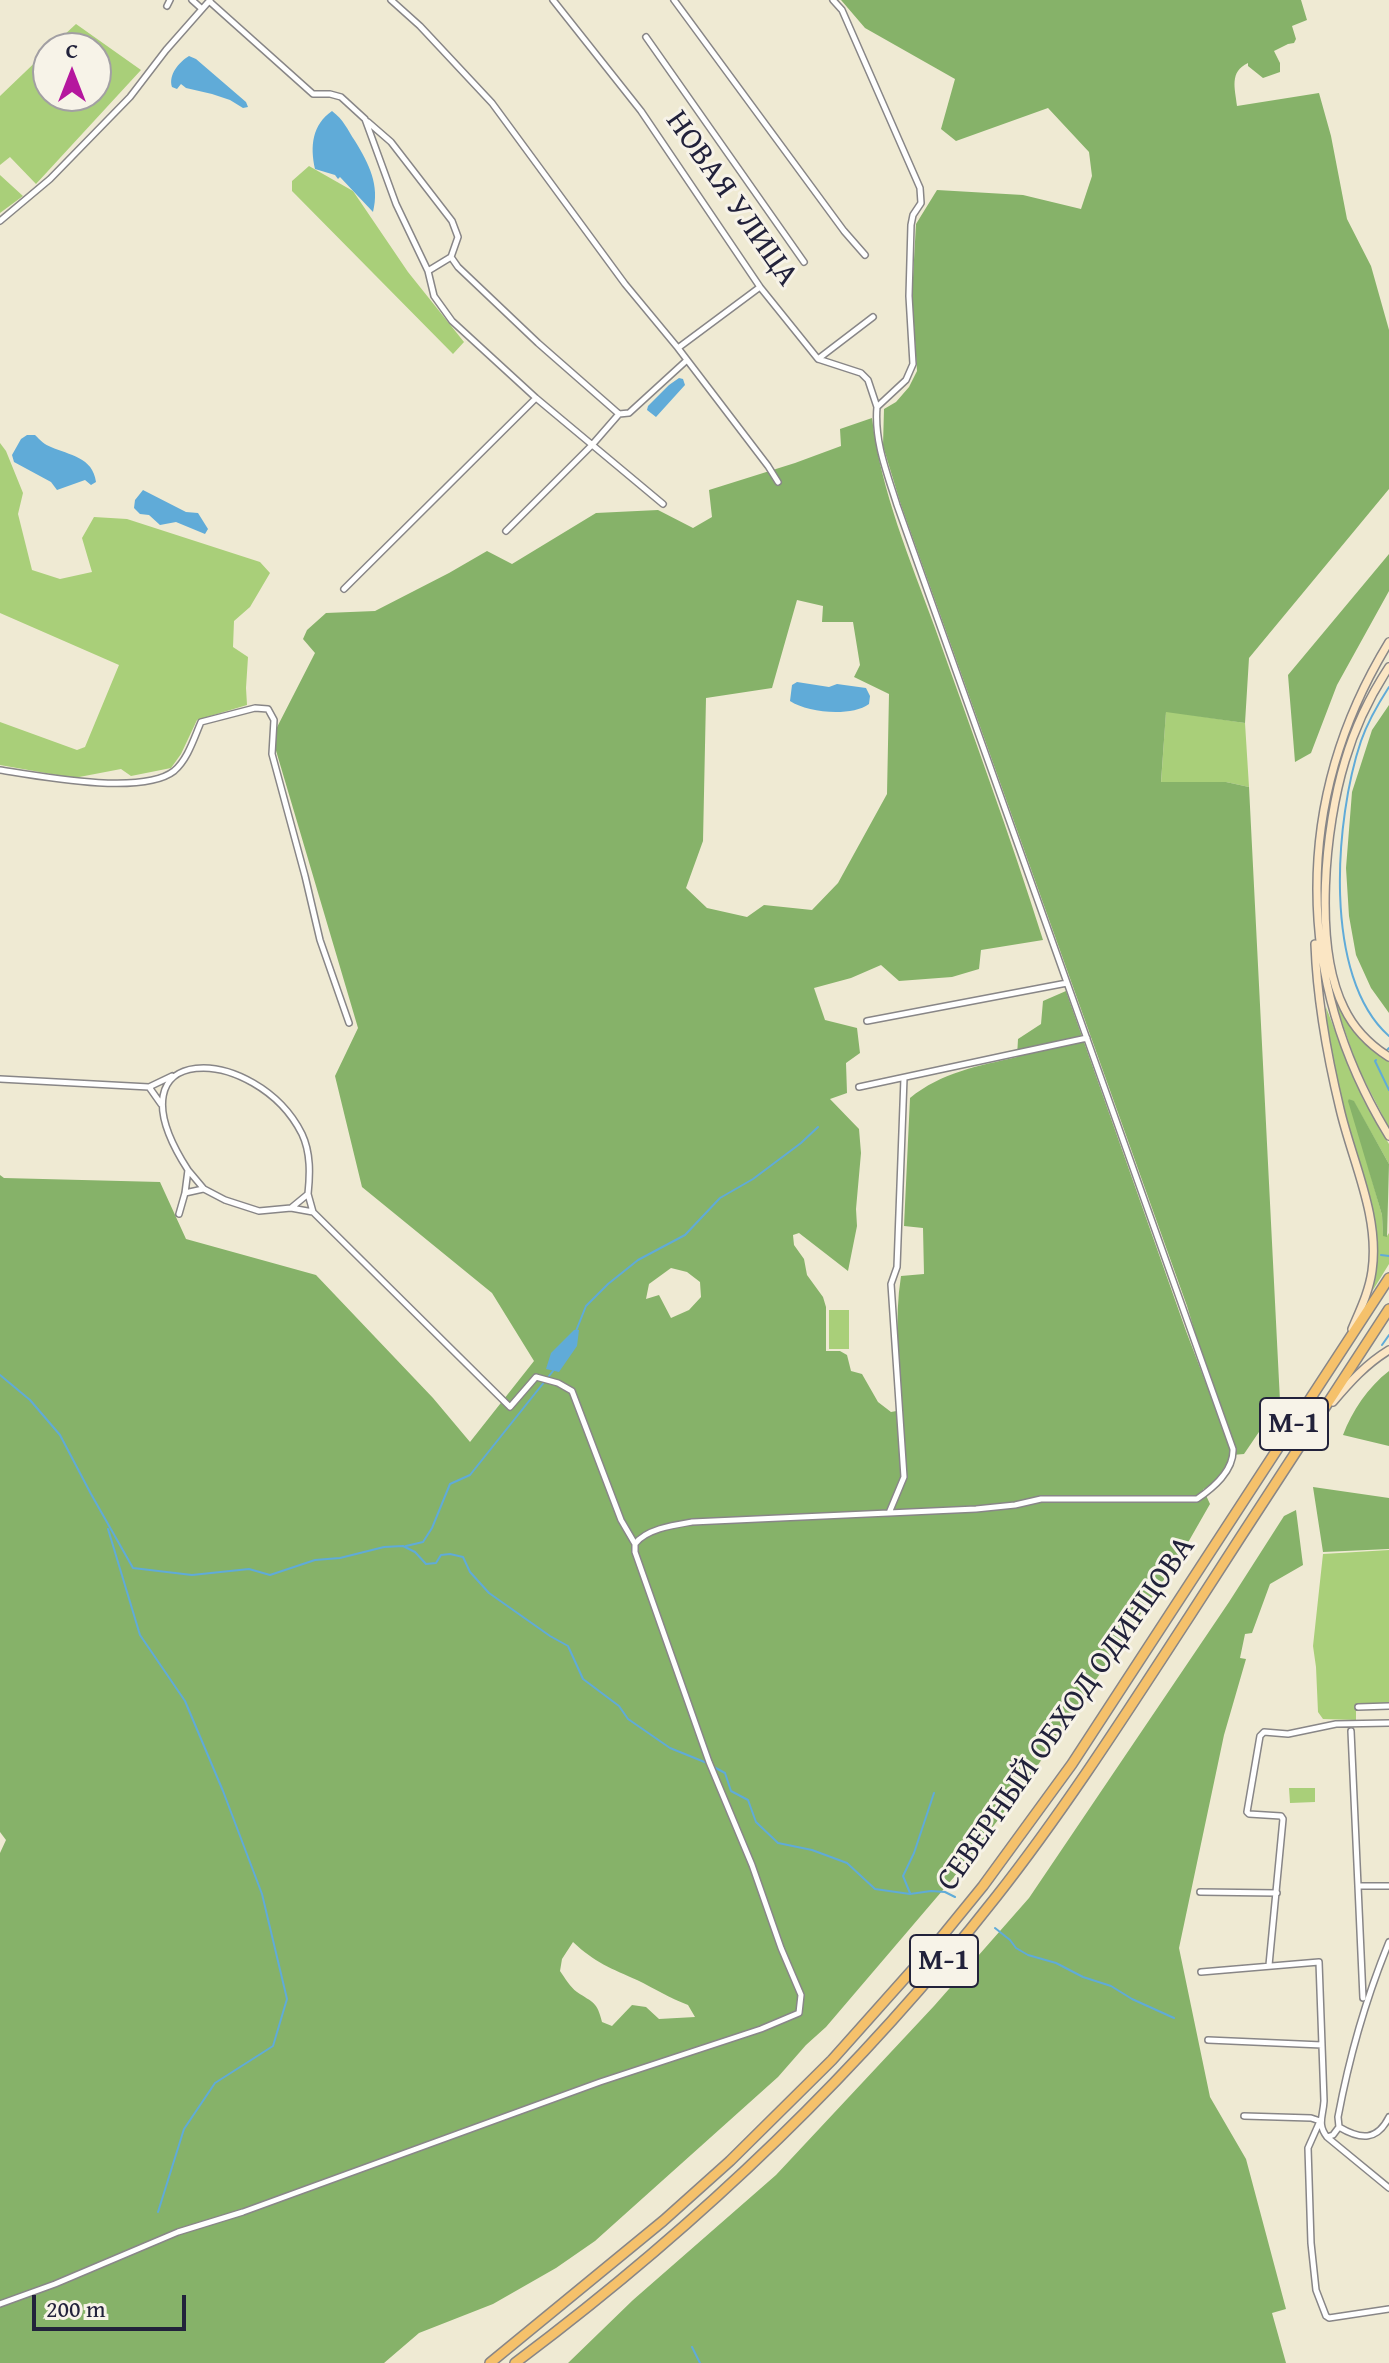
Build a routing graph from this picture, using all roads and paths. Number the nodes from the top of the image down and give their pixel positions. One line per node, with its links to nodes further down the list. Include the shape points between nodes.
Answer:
1 (192, 0): 7 (street)
2 (210, 0): 7 (street); 9 (street, via 313,94 341,97)
3 (391, 0): 17 (street, via 492,103)
4 (553, 0): 15 (street, НОВАЯ УЛИЦА, via 641,111)
5 (674, 0): 11 (street)
6 (833, 0): 21 (street, via 920,188 911,240 913,364 906,380)
7 (202, 9): 10 (street, via 130,97 50,179)
8 (646, 37): 13 (street)
9 (365, 119): 12 (street, via 391,142 452,221 458,237); 14 (street)
10 (0, 221)
11 (865, 255)
12 (451, 257): 14 (street); 22 (street)
13 (804, 262)
14 (428, 271): 20 (street, via 434,296 452,321)
15 (760, 287): 17 (street); 18 (street, НОВАЯ УЛИЦА)
16 (873, 317): 18 (street)
17 (678, 348): 19 (street)
18 (818, 359): 21 (street, via 861,373)
19 (687, 360): 22 (street, via 629,413); 24 (street)
20 (536, 398): 23 (street); 27 (street)
21 (877, 407): 32 (street, via 880,450 897,505)
22 (619, 414): 23 (street)
23 (592, 445): 25 (street); 26 (street)
24 (778, 482)
25 (663, 504)
26 (506, 531)
27 (344, 589)
28 (1389, 642): 31 (street, via 1350,716 1331,772 1319,838)
29 (1389, 667): 36 (street, via 1344,763 1331,822 1326,890 1331,961 1343,1006 1366,1039)
30 (0, 770): 34 (street, via 103,783 148,780 173,771 201,722 268,709 274,720 272,754 320,940)
31 (1316, 910): 43 (street, via 1334,1015 1353,1067); 53 (street, via 1325,1038 1374,1244 1370,1284)
32 (1067, 983): 33 (street); 35 (street)
33 (867, 1021)
34 (349, 1023)
35 (1087, 1038): 38 (street); 56 (street, via 1233,1456 1213,1488 1197,1499 1041,1499)
36 (1389, 1057)
37 (175, 1074): 40 (street); 42 (street); 47 (street, via 198,1067 230,1071 286,1110 303,1136 310,1169)
38 (904, 1078): 41 (street); 56 (street, via 897,1267 891,1284 904,1477)
39 (0, 1079): 40 (street)
40 (149, 1087): 42 (street)
41 (859, 1087)
42 (161, 1104): 44 (street, via 175,1149)
43 (1389, 1136)
44 (188, 1170): 45 (street); 46 (street)
45 (204, 1189): 46 (street); 48 (street, via 259,1211)
46 (185, 1193): 50 (street)
47 (308, 1194): 48 (street); 49 (street)
48 (291, 1208): 49 (street)
49 (313, 1212): 57 (street, via 510,1407 536,1377 572,1391)
50 (179, 1214)
51 (1389, 1278): 53 (highway, СЕВЕРНЫЙ ОБХОД ОДИНЦОВА / М-1)
52 (1389, 1309): 55 (highway, СЕВЕРНЫЙ ОБХОД ОДИНЦОВА / М-1)
53 (1342, 1350): 80 (highway, СЕВЕРНЫЙ ОБХОД ОДИНЦОВА / М-1, via 1072,1764 939,1940 832,2060 740,2152)
54 (1389, 1350): 55 (street, via 1357,1374)
55 (1315, 1422): 81 (highway, СЕВЕРНЫЙ ОБХОД ОДИНЦОВА / М-1, via 1086,1774 953,1951 845,2072 742,2174)
56 (889, 1513): 57 (street, via 692,1522 640,1537)
57 (635, 1544): 78 (street, via 709,1762 801,1995 799,2013 178,2232)
58 (1389, 1706): 59 (street)
59 (1358, 1707)
60 (1389, 1723): 65 (street, via 1336,1724 1260,1736 1247,1812 1283,1819)
61 (1351, 1731): 62 (street)
62 (1358, 1886): 63 (street); 69 (street)
63 (1389, 1886)
64 (1200, 1892): 65 (street)
65 (1277, 1893): 67 (street)
66 (1389, 1942): 75 (street, via 1350,2060)
67 (1269, 1965): 68 (street); 71 (street, via 1319,1962)
68 (1201, 1972)
69 (1363, 1998)
70 (1208, 2040): 71 (street)
71 (1322, 2045): 74 (street)
72 (1244, 2116): 74 (street)
73 (1389, 2117): 75 (street, via 1383,2129 1370,2136)
74 (1320, 2121): 76 (street); 79 (street, via 1308,2148 1311,2243 1320,2301 1329,2318)
75 (1339, 2127): 76 (street)
76 (1327, 2137): 77 (street)
77 (1389, 2188)
78 (0, 2304)
79 (1389, 2309)
80 (490, 2363)
81 (515, 2363)

